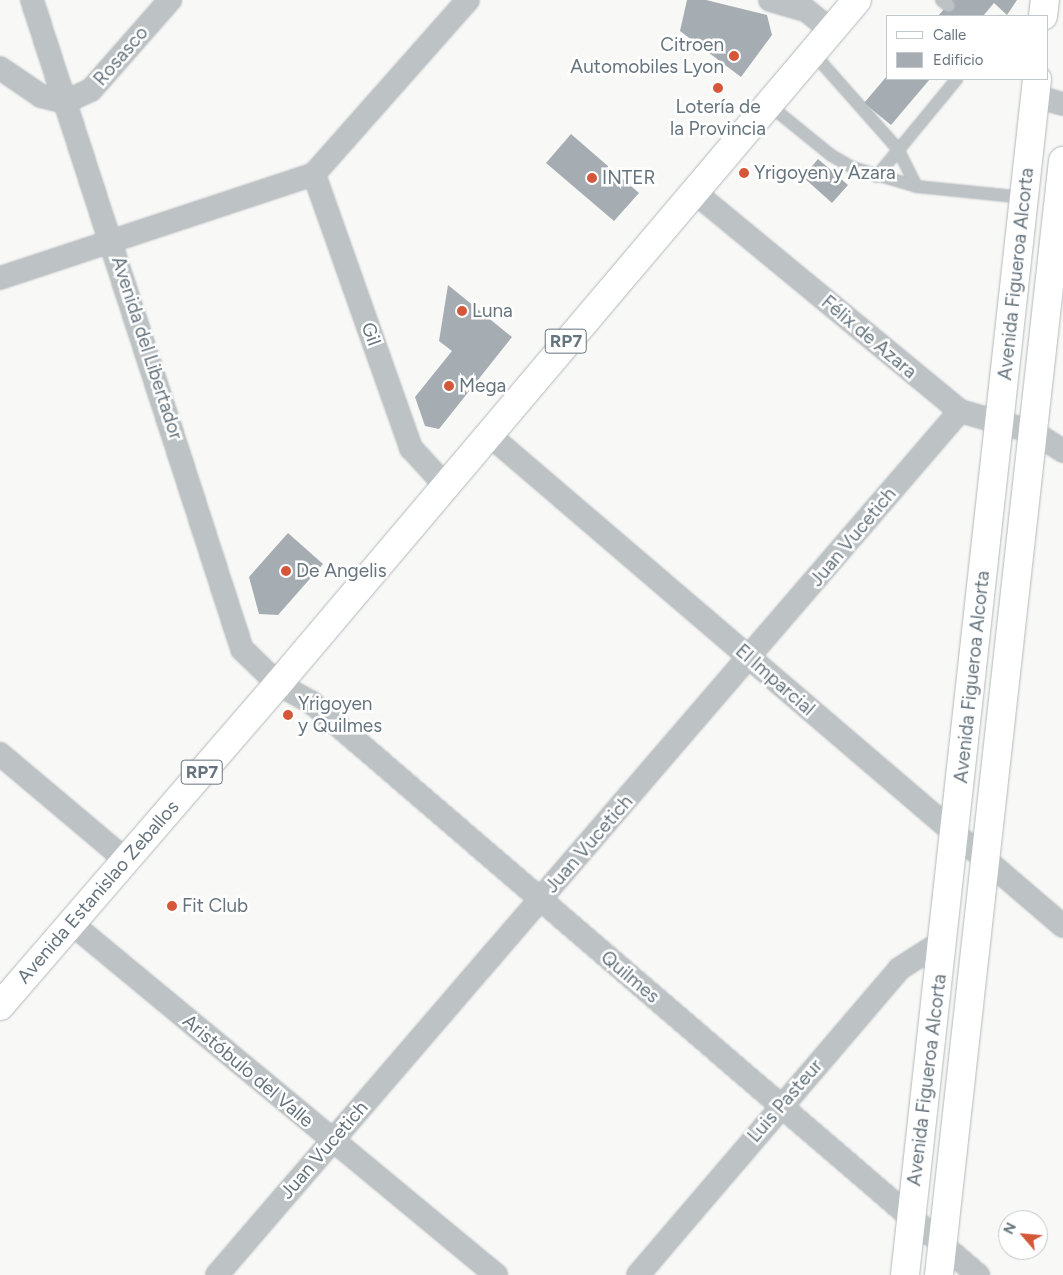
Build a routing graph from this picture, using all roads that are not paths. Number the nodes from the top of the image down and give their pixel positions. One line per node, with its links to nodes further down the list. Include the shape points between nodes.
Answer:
1 (32, 0): 13 (street, Avenida del Libertador)
2 (170, 0): 13 (street, Rosasco, via 91,90)
3 (468, 0): 18 (street)
4 (770, 0): 8 (street, via 806,10)
5 (857, 0): 8 (main road, Avenida Estanislao Zeballos / RP7)
6 (1045, 0): 7 (main road)
7 (1043, 15)
8 (831, 30): 9 (main road, Avenida Estanislao Zeballos / RP7)
9 (812, 51): 14 (main road, Avenida Estanislao Zeballos / RP7); 16 (lane)
10 (0, 68): 13 (street, via 41,96)
11 (955, 80): 16 (lane)
12 (1036, 87): 15 (street); 22 (main road, Avenida Figueroa Alcorta)
13 (66, 102): 23 (street, Avenida del Libertador)
14 (768, 104): 19 (lane, via 831,155); 21 (main road, Avenida Estanislao Zeballos / RP7)
15 (1063, 104)
16 (897, 148): 19 (lane); 20 (lane)
17 (1063, 161): 27 (main road, Avenida Figueroa Alcorta)
18 (314, 174): 23 (street); 30 (street, Gil, via 411,448)
19 (876, 176): 20 (lane)
20 (916, 186): 22 (lane)
21 (693, 191): 25 (street, Félix de Azara); 28 (main road, Avenida Estanislao Zeballos / RP7)
22 (1025, 197): 26 (main road, Avenida Figueroa Alcorta)
23 (112, 238): 24 (street); 32 (street, Avenida del Libertador, via 242,649)
24 (0, 278)
25 (960, 411): 26 (street, Félix de Azara); 31 (street, Juan Vucetich)
26 (999, 423): 27 (street, Félix de Azara); 34 (main road, Avenida Figueroa Alcorta)
27 (1033, 432): 29 (street, Félix de Azara); 36 (main road, Avenida Figueroa Alcorta)
28 (487, 433): 30 (main road, Avenida Estanislao Zeballos / RP7); 31 (street, El Imparcial)
29 (1063, 451)
30 (444, 484): 32 (main road, Avenida Estanislao Zeballos / RP7)
31 (750, 658): 34 (street, El Imparcial); 37 (street, Juan Vucetich)
32 (278, 684): 35 (main road, Avenida Estanislao Zeballos / RP7); 37 (street, Quilmes, via 312,703)
33 (0, 754): 35 (street)
34 (955, 835): 36 (street, El Imparcial); 40 (main road, Avenida Figueroa Alcorta)
35 (126, 860): 39 (main road, Avenida Estanislao Zeballos / RP7)
36 (986, 862): 38 (street, El Imparcial); 45 (main road, Avenida Figueroa Alcorta)
37 (540, 900): 42 (street, Quilmes); 43 (street, Juan Vucetich)
38 (1061, 921)
39 (71, 923): 41 (main road, Avenida Estanislao Zeballos / RP7); 43 (street, Aristóbulo del Valle)
40 (943, 941): 42 (street, Luis Pasteur, via 899,969); 44 (main road, Avenida Figueroa Alcorta)
41 (0, 1006)
42 (780, 1105): 44 (street, Quilmes); 48 (street, Luis Pasteur)
43 (332, 1141): 46 (street, Juan Vucetich); 47 (street, Aristóbulo del Valle)
44 (911, 1215): 45 (street, Quilmes); 49 (main road, Avenida Figueroa Alcorta)
45 (943, 1244): 50 (main road, Avenida Figueroa Alcorta); 51 (street, Quilmes)
46 (217, 1275)
47 (496, 1275)
48 (638, 1275)
49 (905, 1275)
50 (939, 1275)
51 (978, 1275)

